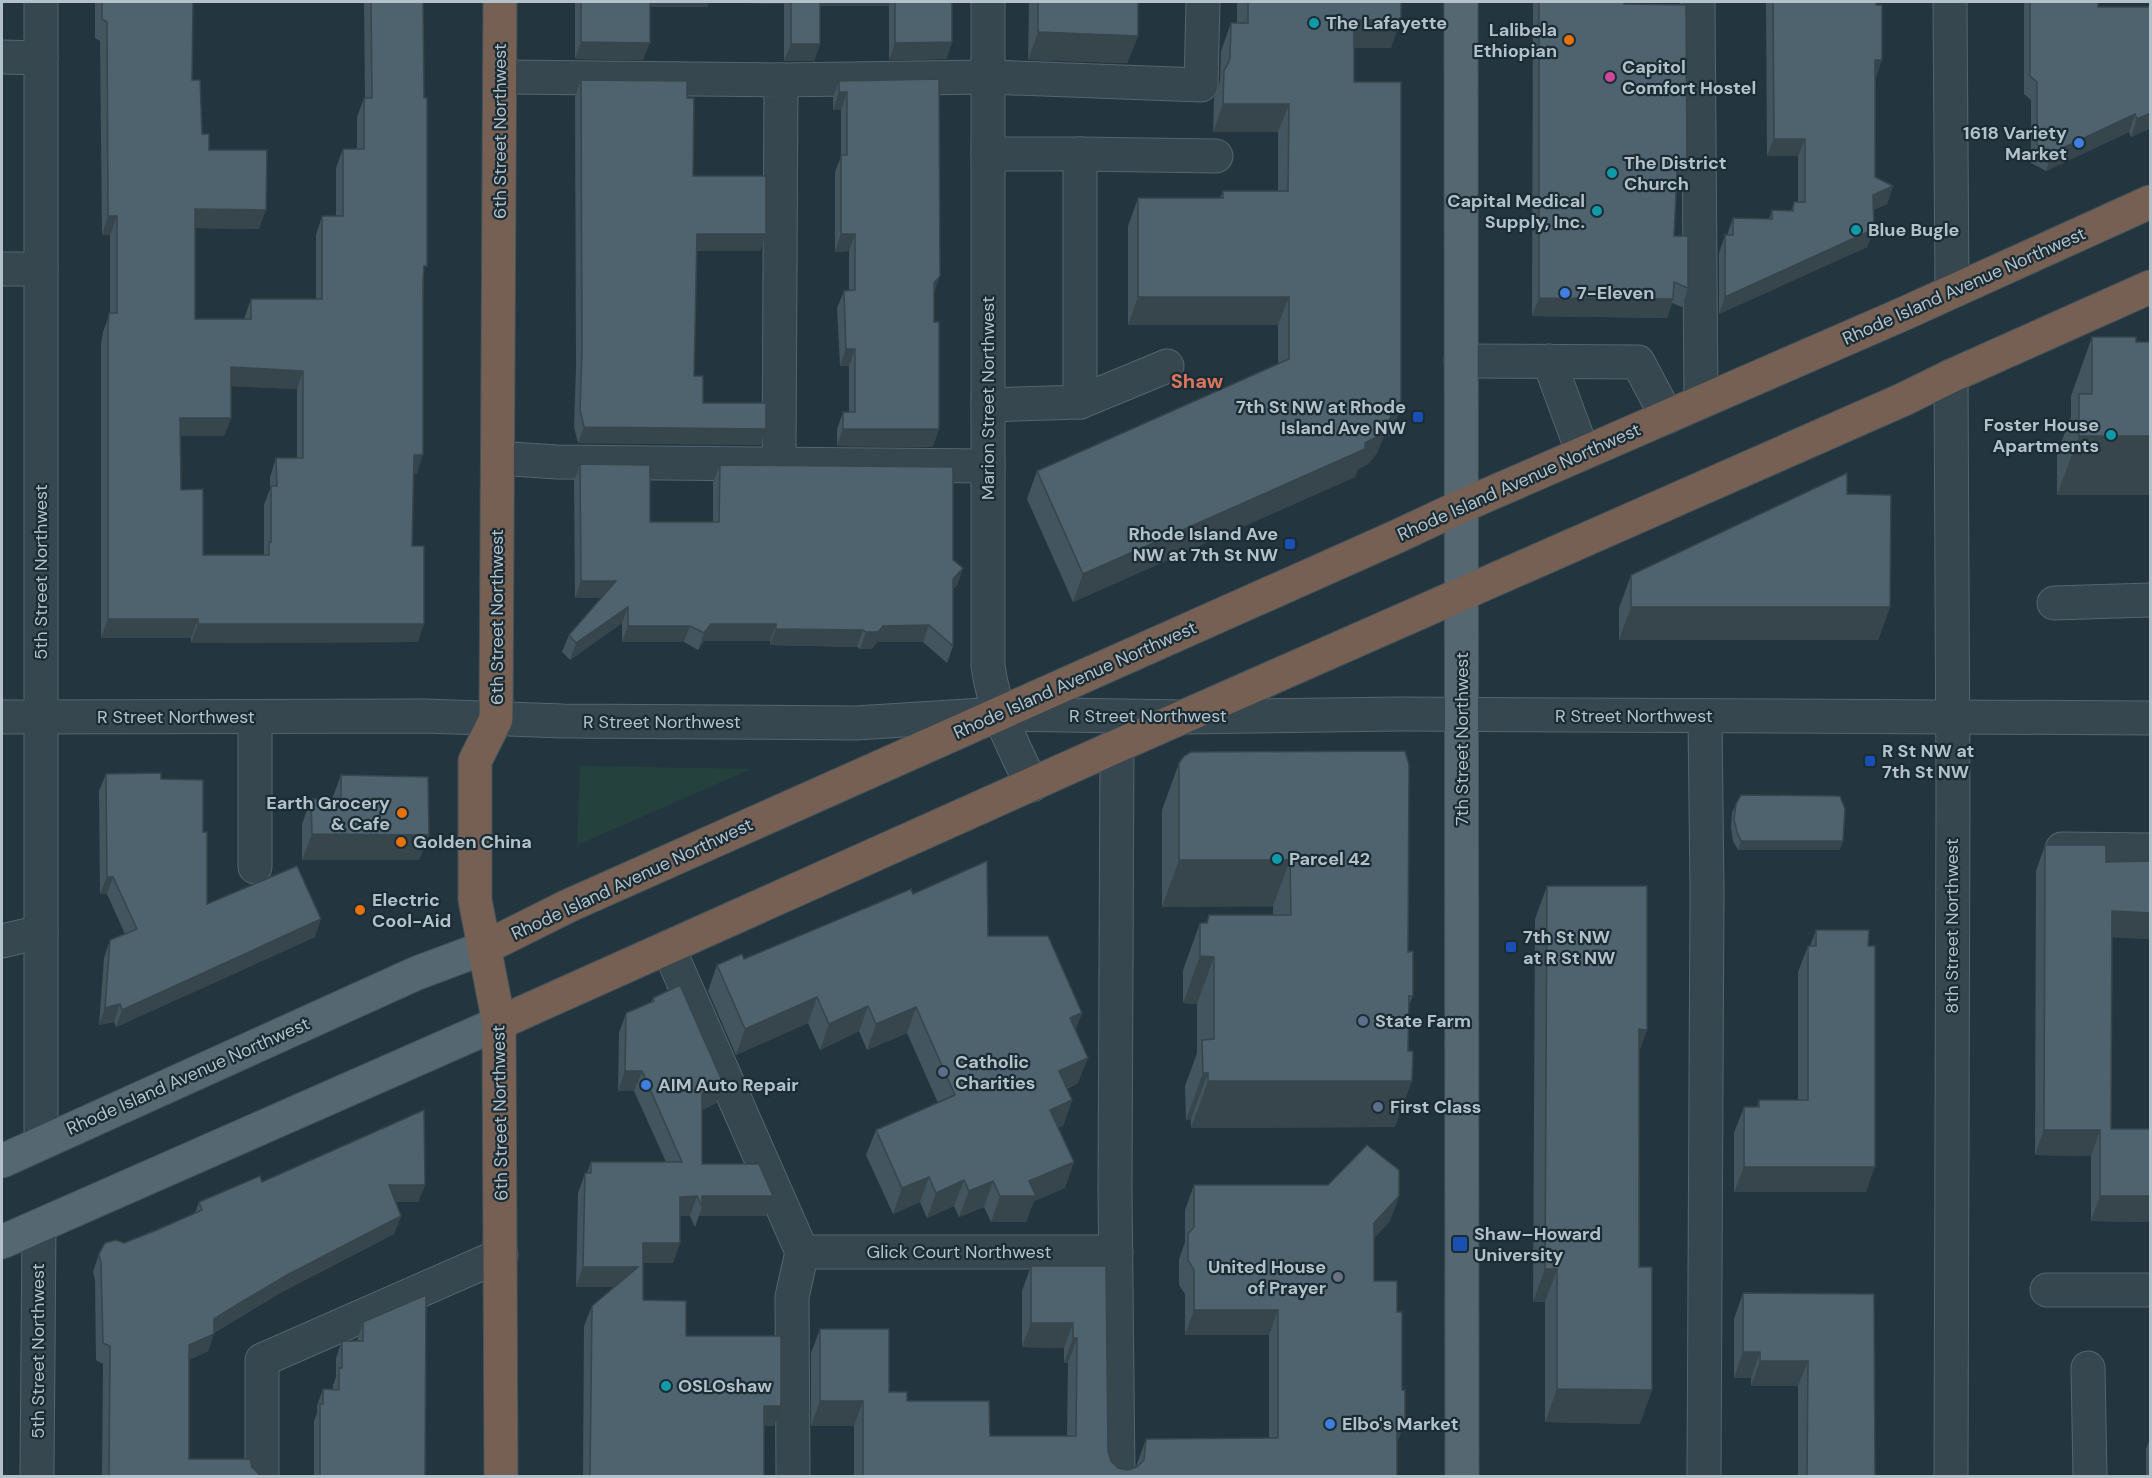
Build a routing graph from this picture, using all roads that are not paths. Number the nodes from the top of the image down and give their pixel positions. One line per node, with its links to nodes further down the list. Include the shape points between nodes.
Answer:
1 (41, 2): 9 (street, 5th Street Northwest)
2 (500, 2): 10 (highway, 6th Street Northwest)
3 (988, 2): 11 (street, Marion Street Northwest)
4 (1203, 2): 11 (street, via 1201,85)
5 (1461, 2): 21 (main road, 7th Street Northwest)
6 (1698, 2): 26 (street)
7 (1950, 2): 20 (street)
8 (2, 57): 9 (street)
9 (41, 58): 18 (street, 5th Street Northwest)
10 (500, 76): 12 (street); 30 (highway, 6th Street Northwest)
11 (988, 77): 12 (street); 13 (street, Marion Street Northwest)
12 (781, 80): 31 (street)
13 (988, 154): 14 (street); 27 (street, Marion Street Northwest)
14 (1080, 154): 15 (street); 25 (street)
15 (1216, 156)
16 (2151, 202): 20 (highway, Rhode Island Avenue Northwest)
17 (2, 269): 18 (street)
18 (41, 269): 41 (street, 5th Street Northwest)
19 (2151, 287): 24 (highway)
20 (1952, 291): 26 (highway, Rhode Island Avenue Northwest)
21 (1461, 361): 22 (street); 33 (main road, 7th Street Northwest)
22 (1549, 361): 28 (street, via 1638,362); 29 (street)
23 (1167, 366): 25 (street)
24 (1951, 376): 34 (highway); 44 (street, 8th Street Northwest)
25 (1080, 402): 27 (street)
26 (1701, 402): 28 (highway, Rhode Island Avenue Northwest)
27 (988, 405): 32 (street, Marion Street Northwest)
28 (1667, 417): 29 (highway, Rhode Island Avenue Northwest)
29 (1583, 453): 33 (highway, Rhode Island Avenue Northwest)
30 (498, 458): 31 (street); 46 (highway, 6th Street Northwest)
31 (779, 464): 32 (street)
32 (988, 466): 37 (street, Marion Street Northwest, via 988,666)
33 (1462, 506): 34 (main road, 7th Street Northwest); 37 (highway, Rhode Island Avenue Northwest)
34 (1462, 594): 38 (main road, 7th Street Northwest); 43 (highway)
35 (2151, 600): 36 (street)
36 (2054, 603)
37 (999, 714): 43 (street, R Street Northwest); 46 (street, R Street Northwest, via 856,723); 48 (street, Marion Street Northwest); 55 (highway, Rhode Island Avenue Northwest, via 568,906)
38 (1462, 716): 39 (street, R Street Northwest); 43 (street, R Street Northwest); 72 (main road, 7th Street Northwest)
39 (1705, 716): 44 (street, R Street Northwest); 73 (street)
40 (2, 717): 41 (street, R Street Northwest)
41 (41, 717): 42 (street, R Street Northwest); 52 (street, 5th Street Northwest)
42 (255, 717): 46 (street, R Street Northwest); 51 (street)
43 (1184, 717): 47 (highway)
44 (1952, 717): 45 (street, R Street Northwest); 74 (street, 8th Street Northwest)
45 (2151, 718)
46 (496, 719): 55 (highway, 6th Street Northwest, via 475,761 475,900)
47 (1117, 746): 48 (highway); 62 (street)
48 (1032, 785): 54 (highway)
49 (2060, 849): 50 (street)
50 (2151, 850)
51 (255, 867)
52 (41, 932): 53 (street); 57 (street, 5th Street Northwest)
53 (2, 941)
54 (668, 947): 56 (highway); 61 (street)
55 (484, 948): 56 (highway, 6th Street Northwest); 57 (main road, Rhode Island Avenue Northwest, via 417,973)
56 (500, 1023): 59 (main road); 63 (highway, 6th Street Northwest)
57 (41, 1143): 58 (main road, Rhode Island Avenue Northwest)
58 (2, 1161)
59 (39, 1226): 60 (main road); 67 (street, 5th Street Northwest)
60 (2, 1242)
61 (802, 1252): 62 (street, Glick Court Northwest); 70 (street, via 792,1297)
62 (1116, 1252): 71 (street)
63 (501, 1255): 68 (street, via 262,1360); 69 (highway, 6th Street Northwest)
64 (2047, 1290): 65 (street)
65 (2151, 1290)
66 (2088, 1368): 75 (street)
67 (37, 1476)
68 (262, 1476)
69 (501, 1476)
70 (793, 1476)
71 (1118, 1476)
72 (1462, 1476)
73 (1704, 1476)
74 (1951, 1476)
75 (2090, 1476)

